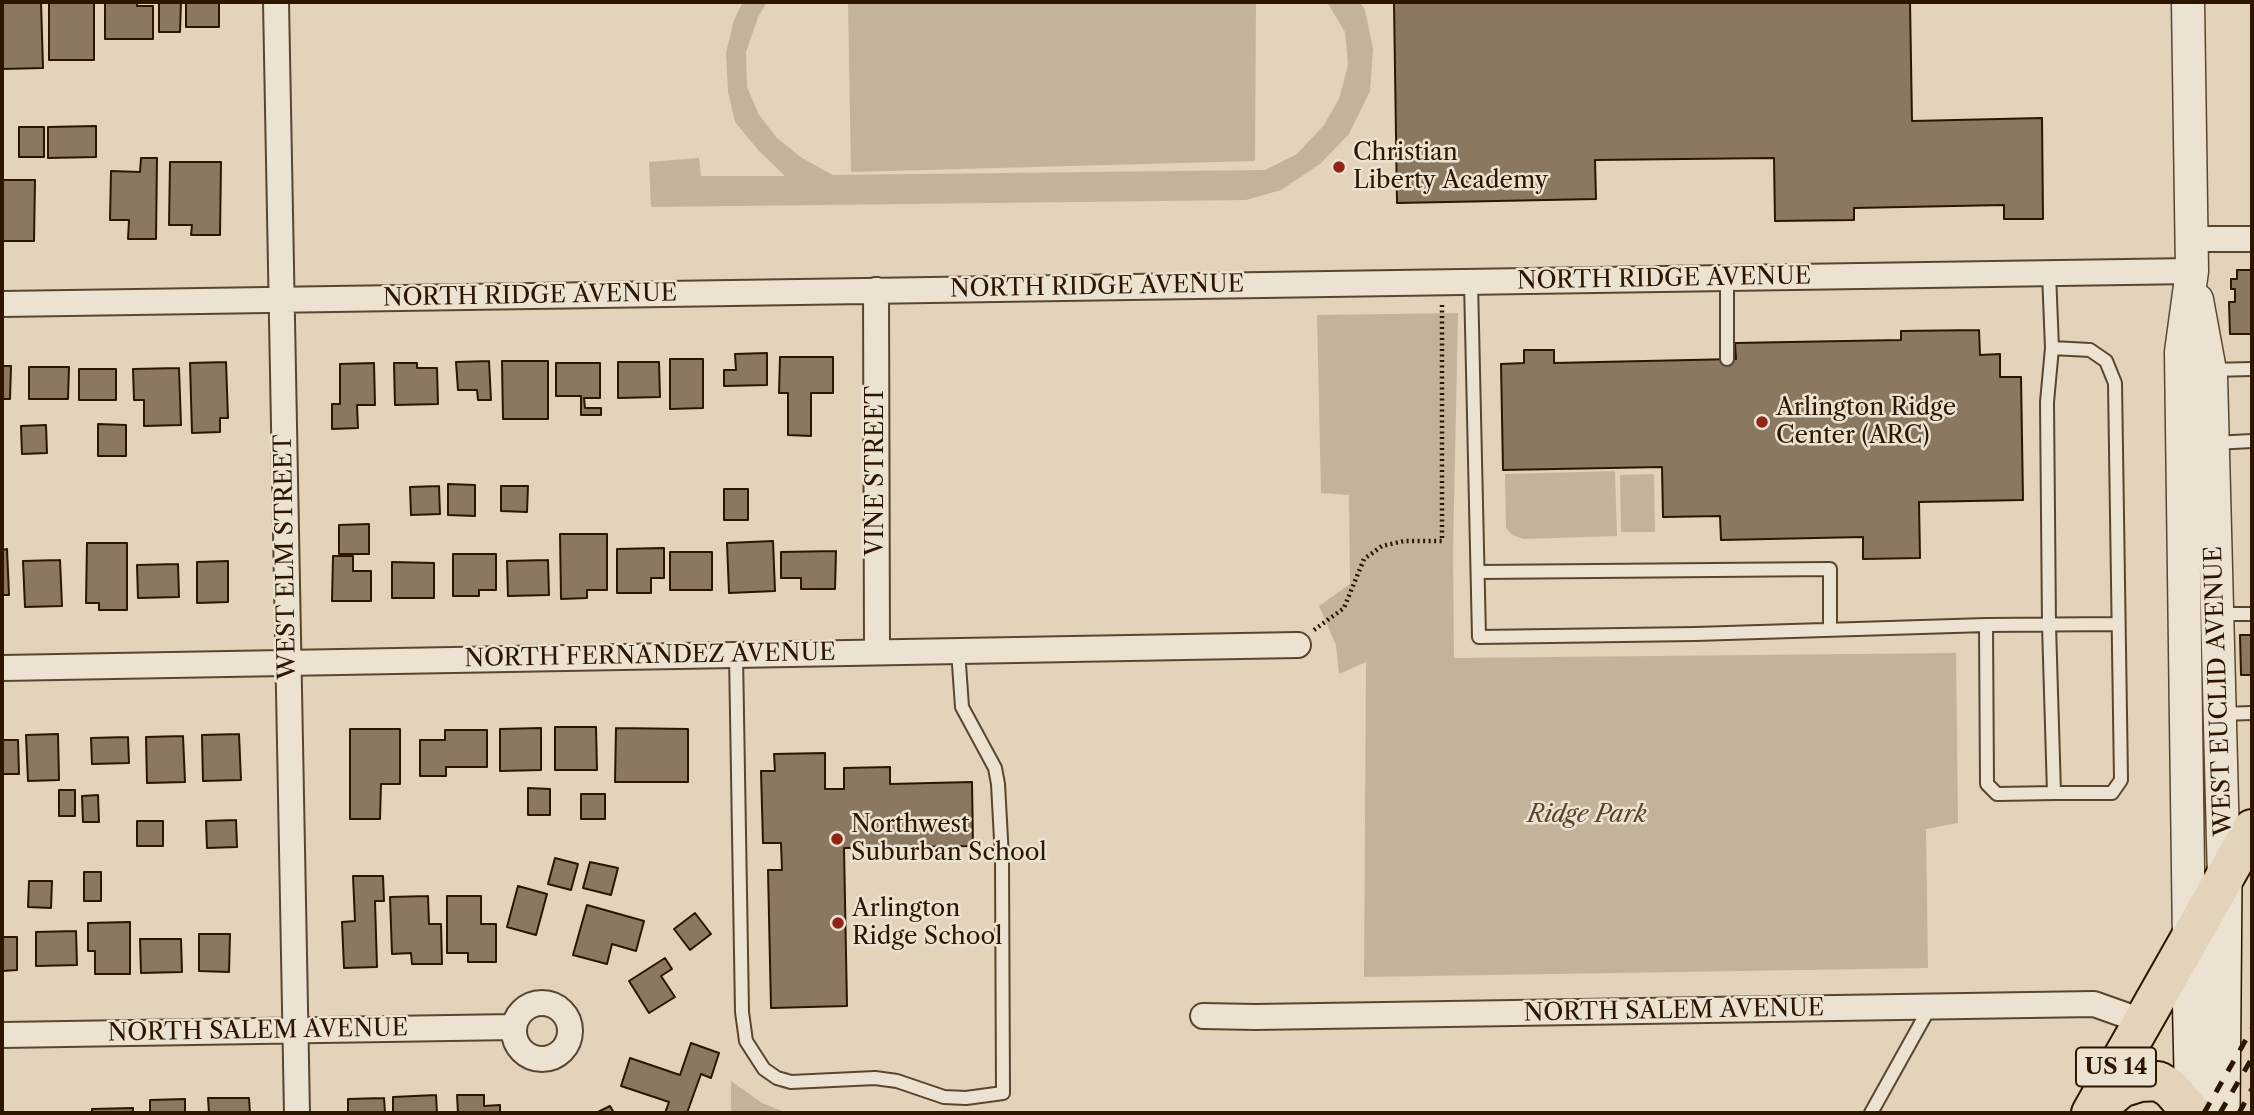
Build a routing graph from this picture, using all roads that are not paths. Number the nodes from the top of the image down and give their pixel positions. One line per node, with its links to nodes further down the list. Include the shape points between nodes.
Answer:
1 (276, 2): 10 (street, WEST ELM STREET)
2 (2188, 2): 3 (street, WEST EUCLID AVENUE)
3 (2192, 239): 4 (street); 5 (street, WEST EUCLID AVENUE)
4 (2252, 239)
5 (2192, 271): 6 (street, NORTH RIDGE AVENUE); 15 (street, WEST EUCLID AVENUE); 36 (street, WEST EUCLID AVENUE, via 2181,352)
6 (2049, 273): 7 (street, NORTH RIDGE AVENUE); 12 (lane)
7 (1727, 278): 9 (street, NORTH RIDGE AVENUE); 13 (lane)
8 (876, 290): 9 (street, NORTH RIDGE AVENUE); 10 (street, NORTH RIDGE AVENUE); 27 (street, VINE STREET)
9 (1471, 294): 18 (lane)
10 (282, 300): 11 (street, NORTH RIDGE AVENUE); 29 (street, WEST ELM STREET)
11 (2, 304)
12 (2052, 348): 21 (lane, via 2090,350 2106,361 2115,383); 23 (lane, via 2047,402)
13 (1727, 359)
14 (2252, 369): 15 (lane)
15 (2210, 370): 17 (street, WEST EUCLID AVENUE)
16 (2252, 441): 17 (lane)
17 (2212, 443): 19 (street, WEST EUCLID AVENUE)
18 (1479, 572): 24 (lane, via 1830,569); 24 (lane, via 1479,637)
19 (2217, 614): 20 (lane); 32 (street, WEST EUCLID AVENUE)
20 (2252, 614)
21 (2118, 624): 23 (lane); 33 (lane, via 2121,780 2112,793)
22 (1986, 625): 23 (lane); 24 (lane); 33 (lane, via 1987,784 1997,794)
23 (2049, 625): 33 (lane)
24 (1830, 629)
25 (1298, 645): 26 (street, NORTH FERNANDEZ AVENUE)
26 (958, 650): 27 (street, NORTH FERNANDEZ AVENUE); 28 (lane, via 962,707 995,768 1002,858 1003,1093 966,1098 944,1097 875,1078 791,1082 764,1069 746,1041)
27 (877, 652): 28 (street, NORTH FERNANDEZ AVENUE)
28 (736, 654): 29 (street, NORTH FERNANDEZ AVENUE)
29 (288, 663): 30 (street, NORTH FERNANDEZ AVENUE); 41 (street, WEST ELM STREET)
30 (2, 668)
31 (2252, 713): 32 (lane)
32 (2220, 714): 35 (street, WEST EUCLID AVENUE)
33 (2054, 793)
34 (2252, 829): 35 (main road, US 14)
35 (2224, 879): 36 (main road, US 14); 47 (main road, WEST EUCLID AVENUE)
36 (2189, 942): 39 (main road, US 14); 46 (main road, WEST EUCLID AVENUE)
37 (1930, 1007): 38 (street, NORTH SALEM AVENUE); 39 (street, NORTH SALEM AVENUE, via 2094,1004); 44 (lane)
38 (1203, 1016)
39 (2142, 1021): 45 (main road, US 14)
40 (514, 1027): 41 (street, NORTH SALEM AVENUE)
41 (295, 1030): 42 (street, NORTH SALEM AVENUE); 43 (street, WEST ELM STREET)
42 (2, 1035)
43 (297, 1113)
44 (1871, 1113)
45 (2091, 1113): 46 (main road, via 2121,1088 2158,1081)
46 (2193, 1113)
47 (2222, 1113)

